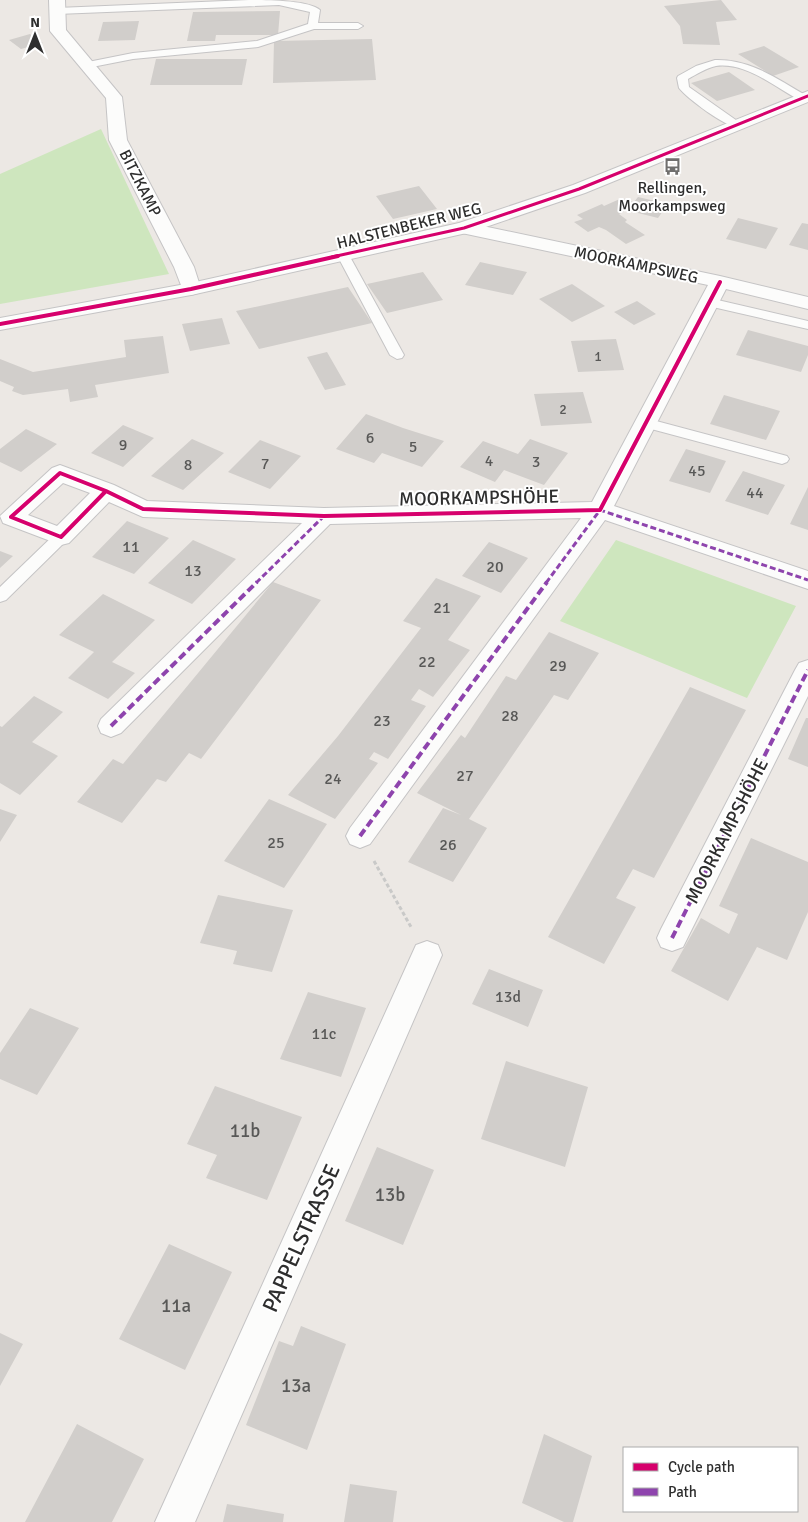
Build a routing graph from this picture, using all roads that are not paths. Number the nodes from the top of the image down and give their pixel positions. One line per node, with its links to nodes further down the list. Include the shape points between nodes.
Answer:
1 (57, 6): 2 (lane, via 280,2 315,10); 4 (street, BITZKAMP, via 58,31)
2 (314, 26): 3 (lane); 4 (lane, via 258,44 133,56)
3 (358, 26)
4 (87, 65): 9 (street, BITZKAMP, via 114,97 118,140 184,267)
5 (806, 97): 6 (street, HALSTENBEKER WEG); 6 (lane, via 746,65 718,61 695,69 682,78 684,88)
6 (737, 125): 7 (street, HALSTENBEKER WEG, via 579,189)
7 (464, 228): 8 (street, HALSTENBEKER WEG); 10 (street, MOORKAMPSWEG)
8 (343, 255): 9 (street, HALSTENBEKER WEG); 14 (lane)
9 (191, 289): 12 (street, HALSTENBEKER WEG)
10 (714, 292): 11 (street, MOORKAMPSWEG); 13 (lane); 15 (street)
11 (808, 303)
12 (0, 324)
13 (808, 325)
14 (398, 355)
15 (645, 423): 16 (lane); 18 (street)
16 (782, 459)
17 (106, 491): 19 (street, MOORKAMPSHÖHE, via 143,509); 20 (street); 20 (street, MOORKAMPSHÖHE, via 60,473 11,517)
18 (600, 510): 19 (street, MOORKAMPSHÖHE); 21 (street, MOORKAMPSHÖHE); 25 (street)
19 (324, 516): 24 (street)
20 (61, 537): 22 (lane)
21 (808, 580)
22 (0, 596)
23 (808, 670): 26 (street, MOORKAMPSHÖHE)
24 (112, 726)
25 (360, 836)
26 (672, 938)
27 (427, 955): 28 (street, PAPPELSTRASSE)
28 (175, 1522)

